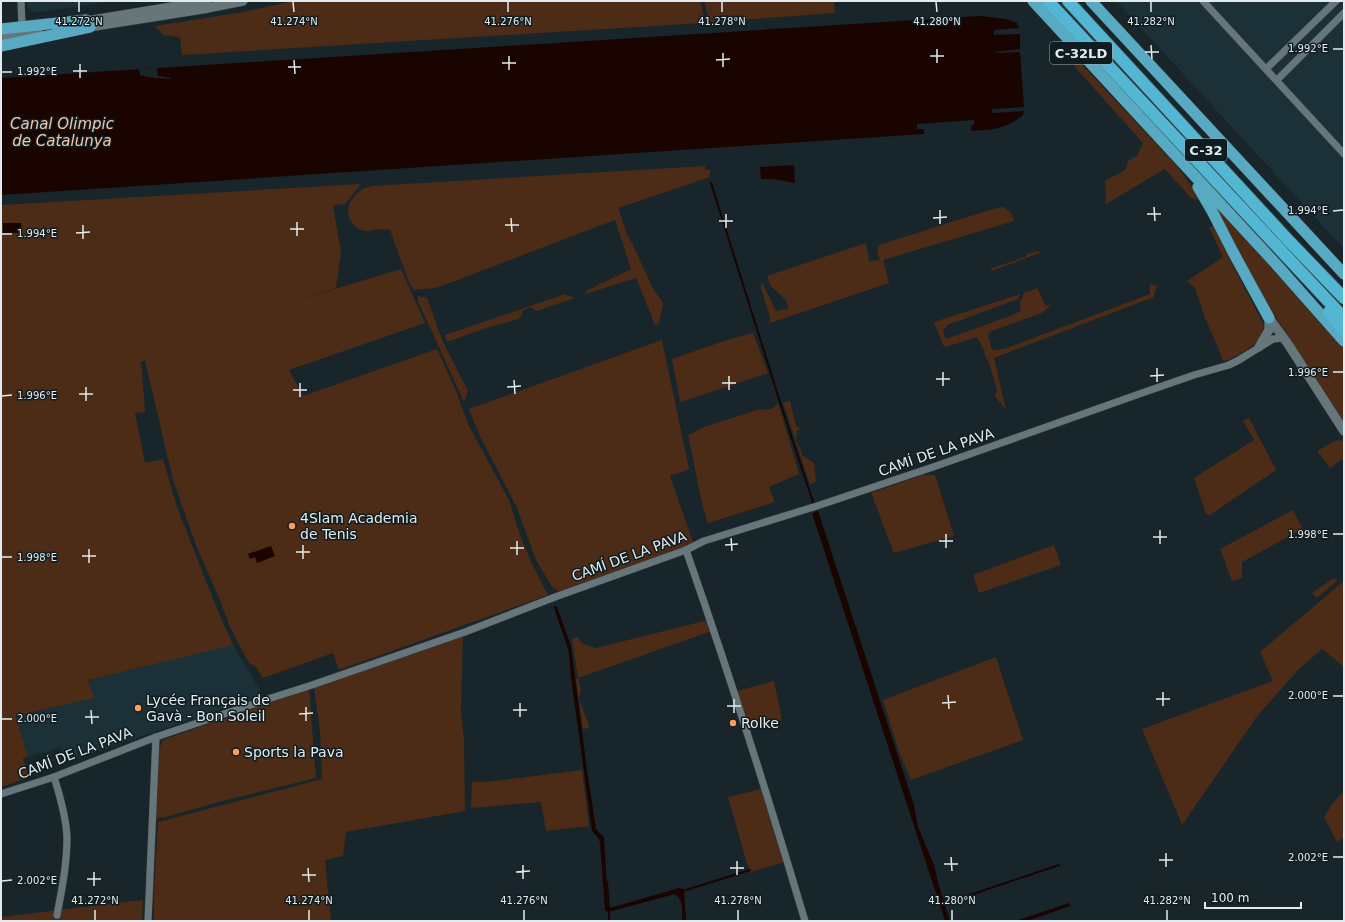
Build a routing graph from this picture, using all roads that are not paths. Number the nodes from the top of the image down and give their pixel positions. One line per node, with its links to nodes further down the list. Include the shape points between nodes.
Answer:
1 (21, 1): 13 (street)
2 (206, 1): 12 (street)
3 (243, 1): 12 (street, via 203,9)
4 (1033, 1): 21 (highway, C-32LD)
5 (1048, 1): 22 (highway, C-32)
6 (1068, 1): 24 (highway, C-32)
7 (1091, 1): 10 (highway)
8 (1203, 1): 18 (street)
9 (1336, 1): 18 (street)
10 (1097, 5): 23 (highway)
11 (1344, 13): 19 (street)
12 (88, 24): 13 (highway); 15 (street); 16 (street); 17 (highway)
13 (22, 27): 14 (highway)
14 (1, 29)
15 (1, 34)
16 (1, 38)
17 (1, 46)
18 (1266, 69): 19 (street)
19 (1277, 80): 20 (street)
20 (1344, 154)
21 (1185, 166): 25 (highway); 29 (highway, C-32LD)
22 (1271, 239): 26 (highway, C-32); 27 (highway)
23 (1344, 274)
24 (1344, 298)
25 (1269, 318): 28 (street); 30 (street, via 1269,330)
26 (1344, 318)
27 (1344, 331)
28 (1286, 341): 30 (street, CAMÍ DE LA PAVA, via 1276,338); 31 (street)
29 (1344, 341)
30 (1262, 345): 32 (street, CAMÍ DE LA PAVA, via 1229,365 1142,392 820,505 704,541)
31 (1344, 431)
32 (686, 550): 33 (street, CAMÍ DE LA PAVA, via 356,670); 38 (street, via 768,796)
33 (156, 737): 34 (street, CAMÍ DE LA PAVA); 37 (street)
34 (54, 776): 35 (street, CAMÍ DE LA PAVA); 36 (street, via 62,802 67,837 65,871)
35 (1, 794)
36 (57, 915)
37 (148, 921)
38 (805, 921)

